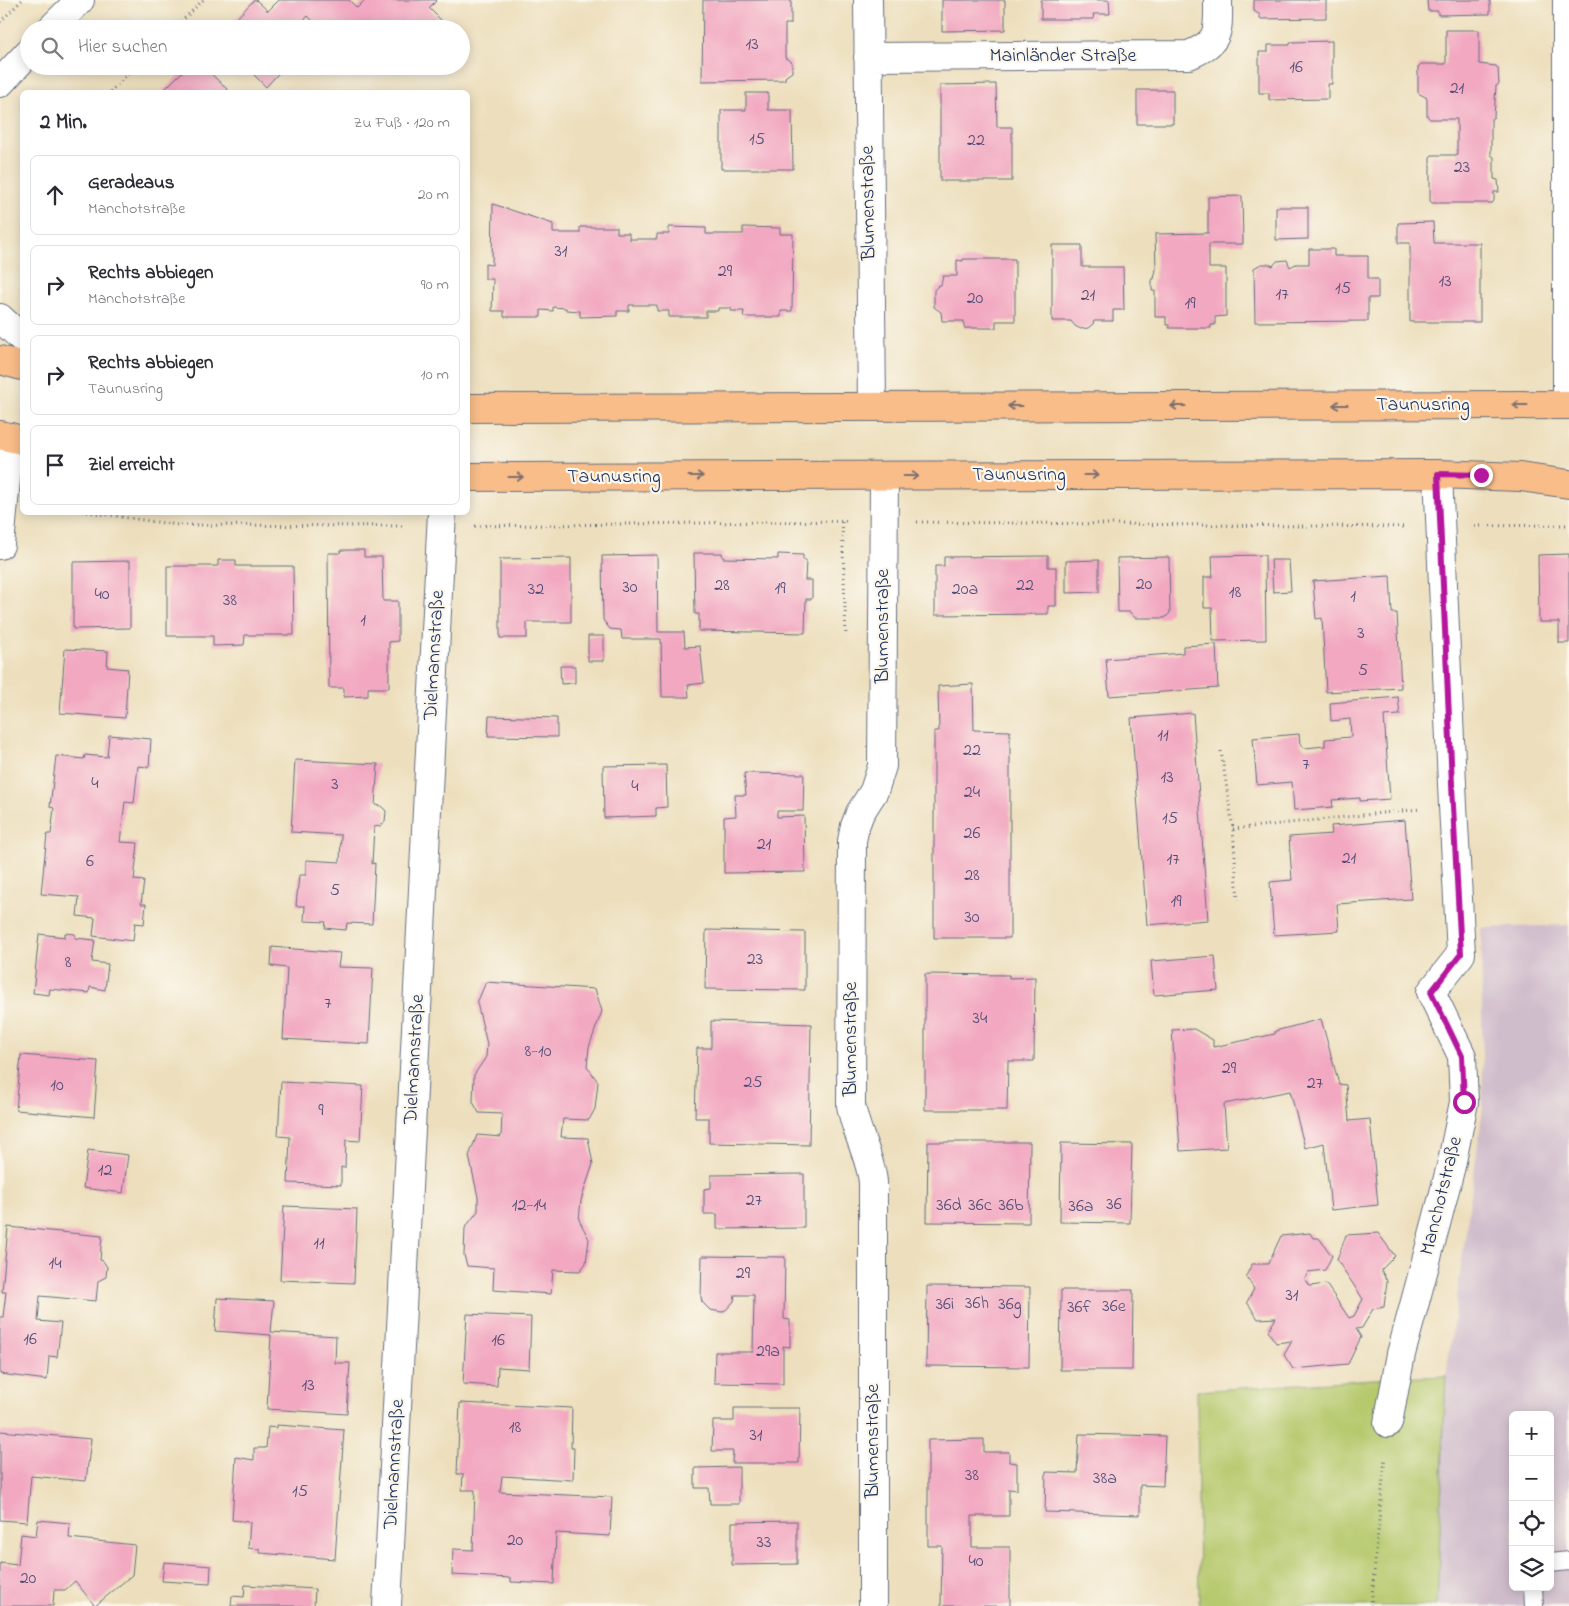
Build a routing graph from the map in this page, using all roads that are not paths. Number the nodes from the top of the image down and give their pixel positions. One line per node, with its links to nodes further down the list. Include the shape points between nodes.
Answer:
1 (80, 0): 5 (street)
2 (868, 0): 6 (street, Blumenstraße)
3 (1218, 0): 6 (street, Mainländer Straße, via 1218,30 1210,44 1189,55)
4 (1567, 0): 13 (street)
5 (60, 20)
6 (868, 57): 14 (street, Blumenstraße)
7 (20, 62): 8 (street)
8 (0, 83)
9 (0, 318): 10 (street)
10 (20, 336)
11 (0, 360): 12 (main road)
12 (20, 365)
13 (1568, 405): 14 (main road, Taunusring, one-way to 14)
14 (872, 407): 15 (main road, Taunusring)
15 (470, 408)
16 (11, 437): 22 (street)
17 (1438, 474): 18 (main road, Taunusring, one-way to 17); 20 (main road, Taunusring, via 1520,477); 23 (street, Manchotstraße, via 1461,954 1431,992 1462,1056 1464,1102 1440,1211 1401,1354)
18 (884, 476): 19 (main road, Taunusring, one-way to 18); 28 (street, Blumenstraße, via 882,766 874,791 860,813 852,841 851,1104 873,1182)
19 (470, 477)
20 (1569, 484)
21 (442, 520): 27 (street, Dielmannstraße)
22 (0, 545)
23 (1388, 1423)
24 (1569, 1561): 25 (lane)
25 (1554, 1563)
26 (1533, 1591): 29 (lane)
27 (387, 1606)
28 (873, 1606)
29 (1534, 1606)

